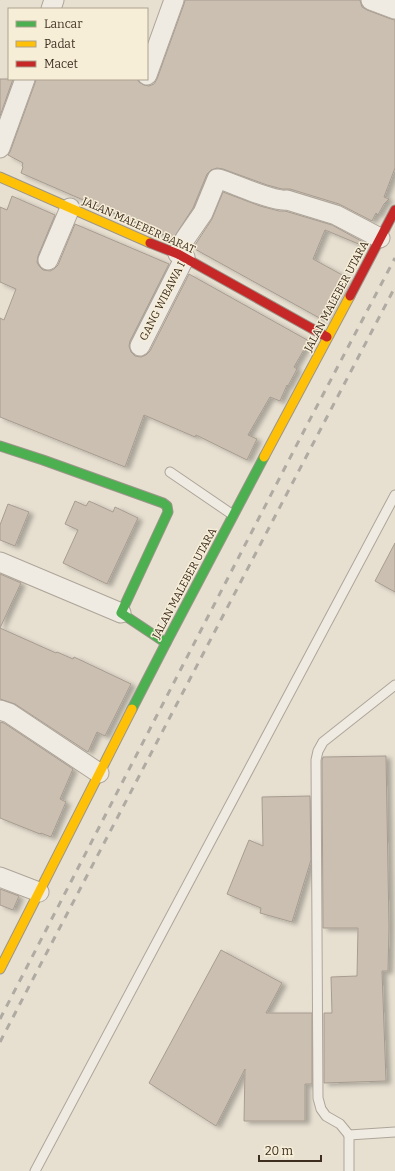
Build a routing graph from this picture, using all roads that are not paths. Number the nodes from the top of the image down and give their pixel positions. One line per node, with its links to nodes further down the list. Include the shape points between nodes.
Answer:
1 (174, 0): 4 (street)
2 (371, 0): 3 (street)
3 (395, 10)
4 (148, 72)
5 (25, 80): 6 (street)
6 (0, 148)
7 (0, 177): 8 (street, JALAN MALEBER BARAT)
8 (70, 208): 11 (street, JALAN MALEBER BARAT); 12 (street)
9 (395, 210): 10 (street, JALAN MALEBER UTARA)
10 (380, 238): 11 (street, GANG WIBAWA I, via 336,215 263,195 219,178 202,213 185,239); 13 (street, JALAN MALEBER UTARA)
11 (181, 255): 13 (street, JALAN MALEBER BARAT); 14 (street, GANG WIBAWA I)
12 (48, 260)
13 (327, 337): 18 (street, JALAN MALEBER UTARA)
14 (140, 346)
15 (0, 446): 20 (street, via 167,506 168,512)
16 (170, 472): 18 (lane)
17 (395, 495): 30 (lane)
18 (233, 515): 21 (street, JALAN MALEBER UTARA)
19 (0, 562): 20 (street)
20 (121, 613): 21 (street)
21 (166, 644): 24 (street, JALAN MALEBER UTARA)
22 (395, 685): 29 (lane, via 322,742 316,760 318,1098 326,1116 340,1124)
23 (0, 710): 24 (street, via 9,713)
24 (99, 773): 26 (street, JALAN MALEBER UTARA)
25 (0, 877): 26 (street)
26 (39, 892): 27 (street, JALAN MALEBER UTARA)
27 (0, 969)
28 (395, 1132): 29 (lane)
29 (349, 1134): 31 (lane)
30 (35, 1171)
31 (349, 1171)

